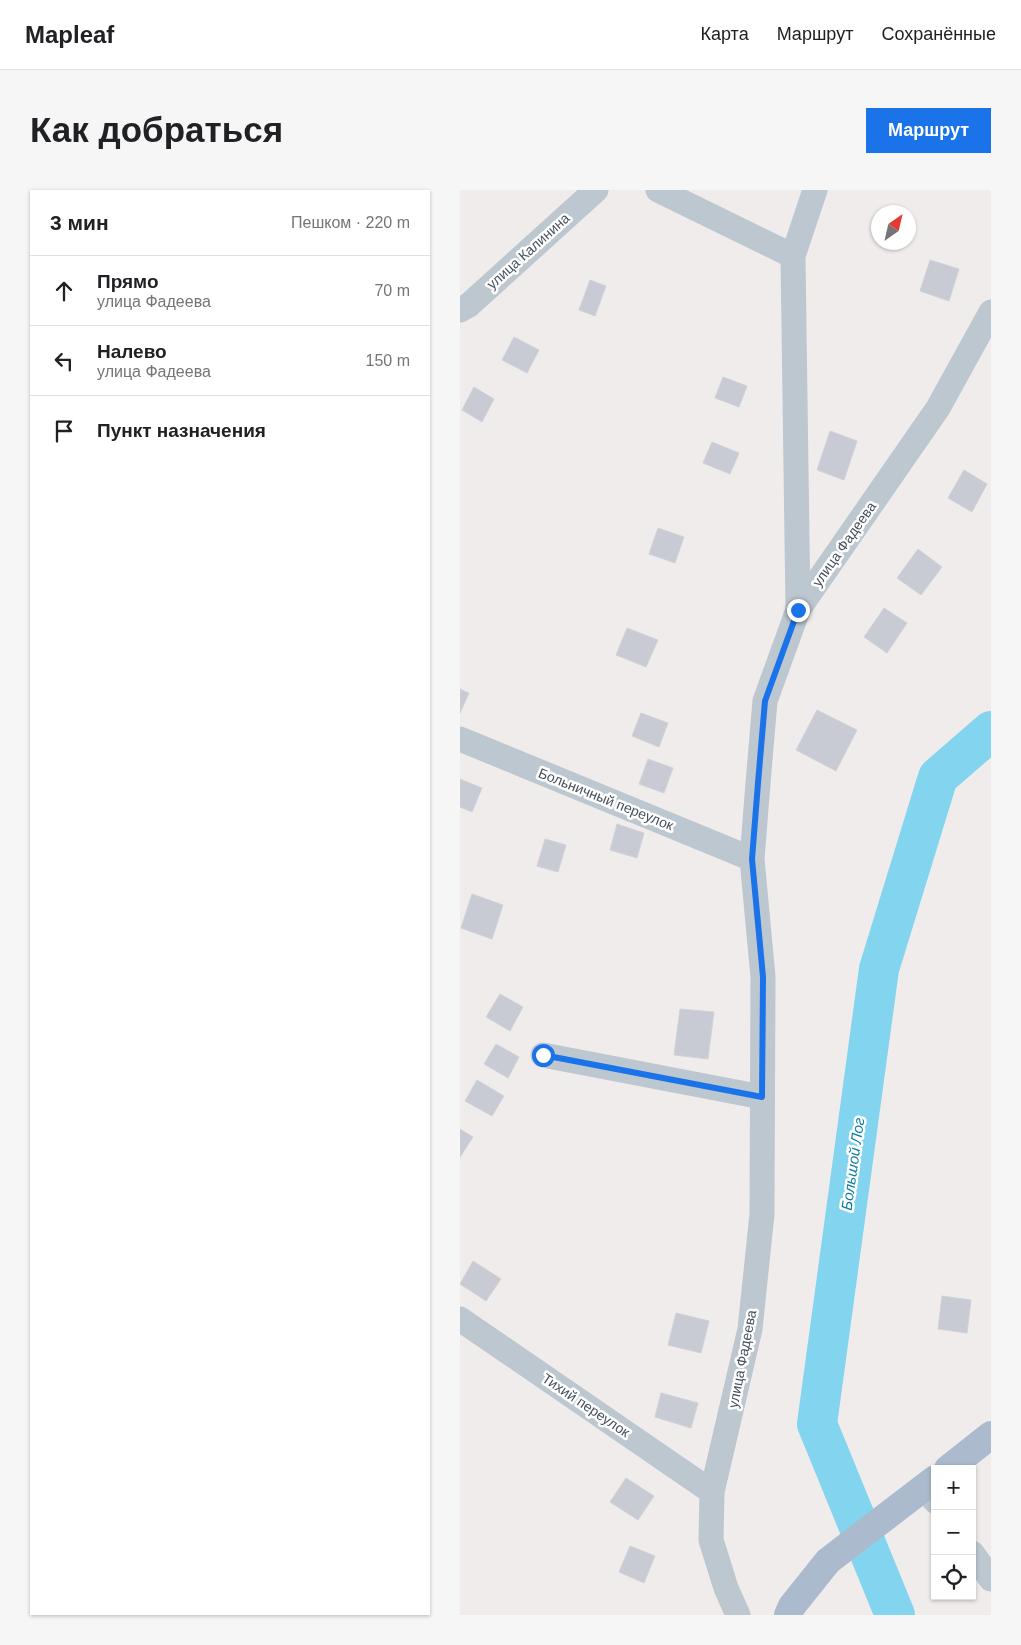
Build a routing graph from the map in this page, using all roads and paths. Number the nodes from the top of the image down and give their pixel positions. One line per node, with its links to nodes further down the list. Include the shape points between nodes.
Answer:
1 (596, 190): 5 (street, улица Калинина)
2 (658, 190): 4 (street)
3 (815, 190): 4 (street)
4 (793, 256): 7 (street)
5 (460, 310)
6 (991, 312): 7 (street, улица Фадеева, via 938,408)
7 (798, 610): 9 (street, улица Фадеева, via 765,701)
8 (460, 739): 9 (street, Больничный переулок)
9 (752, 859): 11 (street, улица Фадеева, via 763,977)
10 (543, 1055): 11 (street)
11 (762, 1097): 16 (street, улица Фадеева, via 762,1214 750,1329)
12 (460, 1319): 16 (street, Тихий переулок)
13 (991, 1435): 14 (main road)
14 (953, 1465)
15 (931, 1489): 20 (main road, via 903,1503 828,1561)
16 (712, 1492): 19 (street, улица Фадеева, via 711,1540)
17 (973, 1555): 18 (street)
18 (991, 1579)
19 (738, 1615)
20 (788, 1615)

